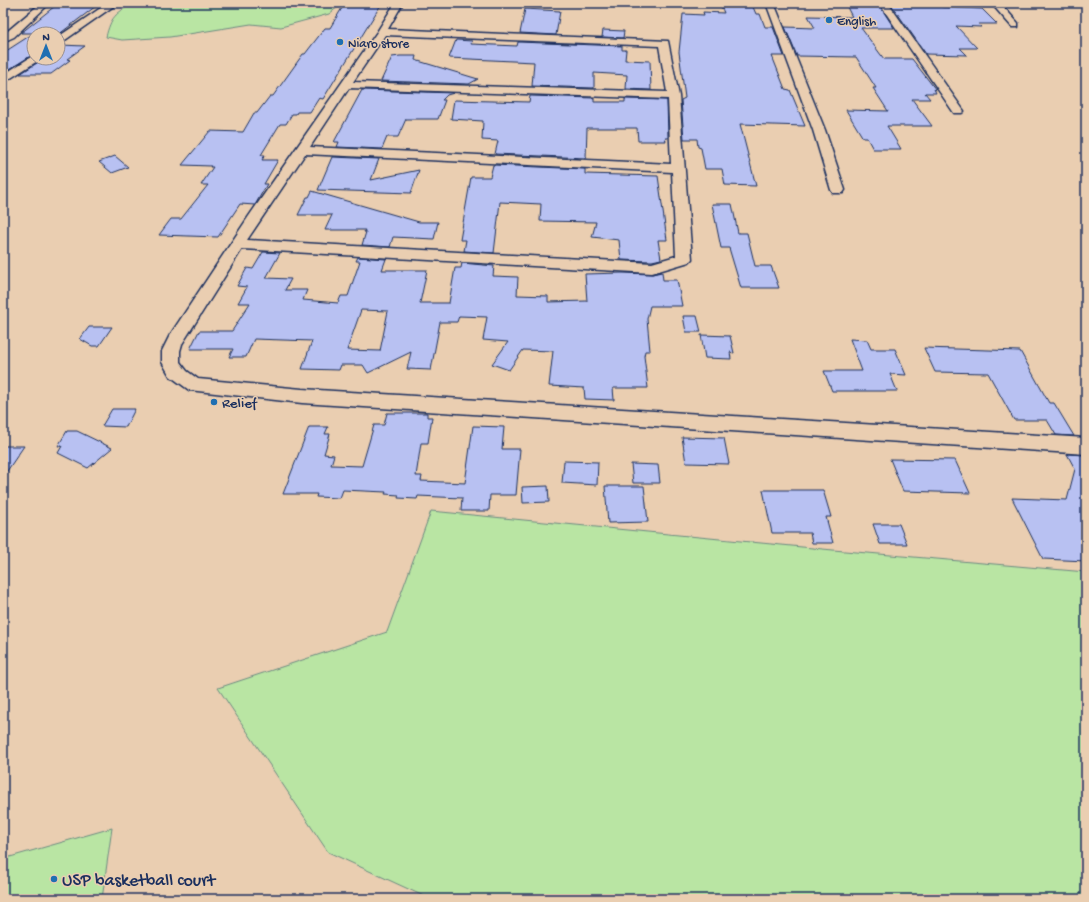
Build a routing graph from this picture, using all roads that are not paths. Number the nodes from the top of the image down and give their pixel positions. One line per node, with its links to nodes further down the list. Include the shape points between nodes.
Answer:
1 (46, 3): 10 (street, via 11,35)
2 (114, 3): 9 (street)
3 (399, 3): 8 (street)
4 (770, 3): 18 (street, via 819,130)
5 (883, 3): 15 (street)
6 (995, 3): 7 (street)
7 (1015, 25)
8 (382, 32): 13 (street); 14 (street, via 664,43)
9 (66, 36)
10 (3, 39)
11 (26, 64): 12 (street)
12 (3, 80)
13 (346, 85): 14 (street); 16 (street)
14 (673, 96): 17 (street)
15 (958, 111)
16 (302, 150): 17 (street); 19 (street)
17 (677, 168): 19 (street, via 684,259 652,268)
18 (838, 190)
19 (238, 244): 20 (street, via 179,334 171,351 172,365 180,377 194,385 310,397)
20 (1086, 446)

